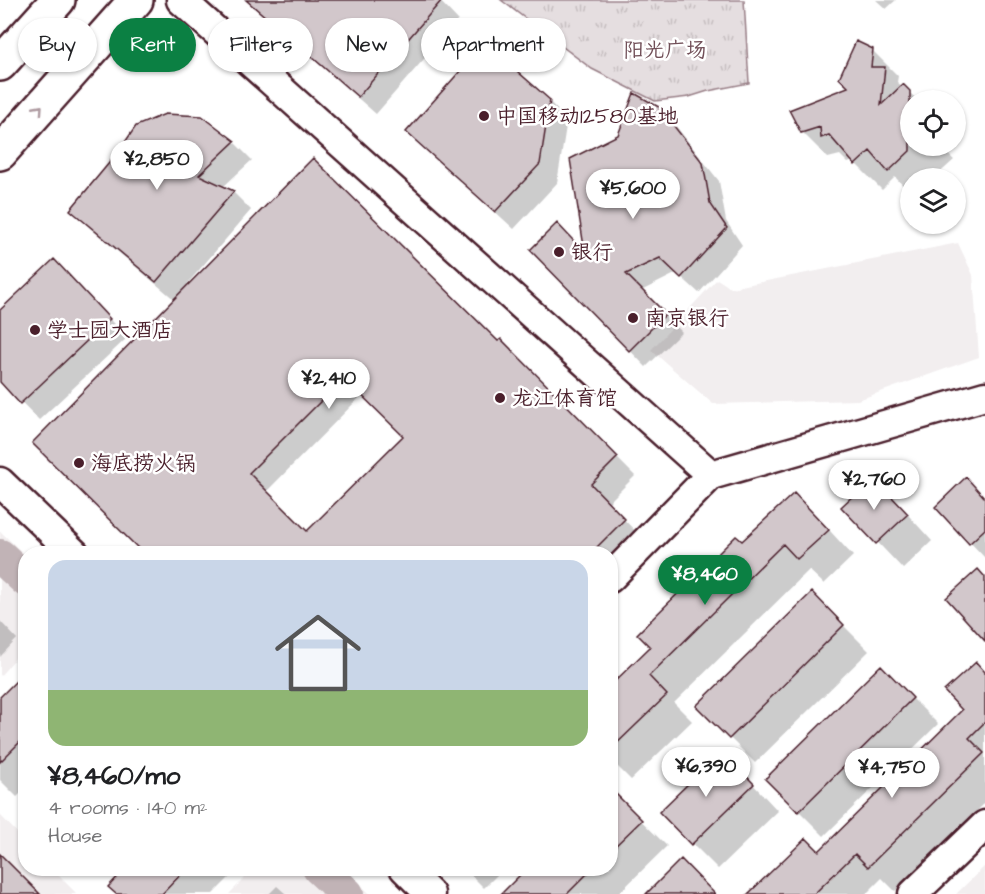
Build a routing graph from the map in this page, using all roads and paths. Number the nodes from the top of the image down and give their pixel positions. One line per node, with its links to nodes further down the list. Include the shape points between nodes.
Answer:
1 (57, 0): 4 (main road)
2 (136, 0): 5 (main road, one-way to 2)
3 (181, 0): 7 (street)
4 (0, 64)
5 (0, 153)
6 (985, 396): 7 (street)
7 (711, 476): 10 (street)
8 (0, 482): 9 (street)
9 (67, 546)
10 (618, 570)
11 (985, 825): 14 (street)
12 (412, 876): 13 (street)
13 (430, 894)
14 (913, 894)

